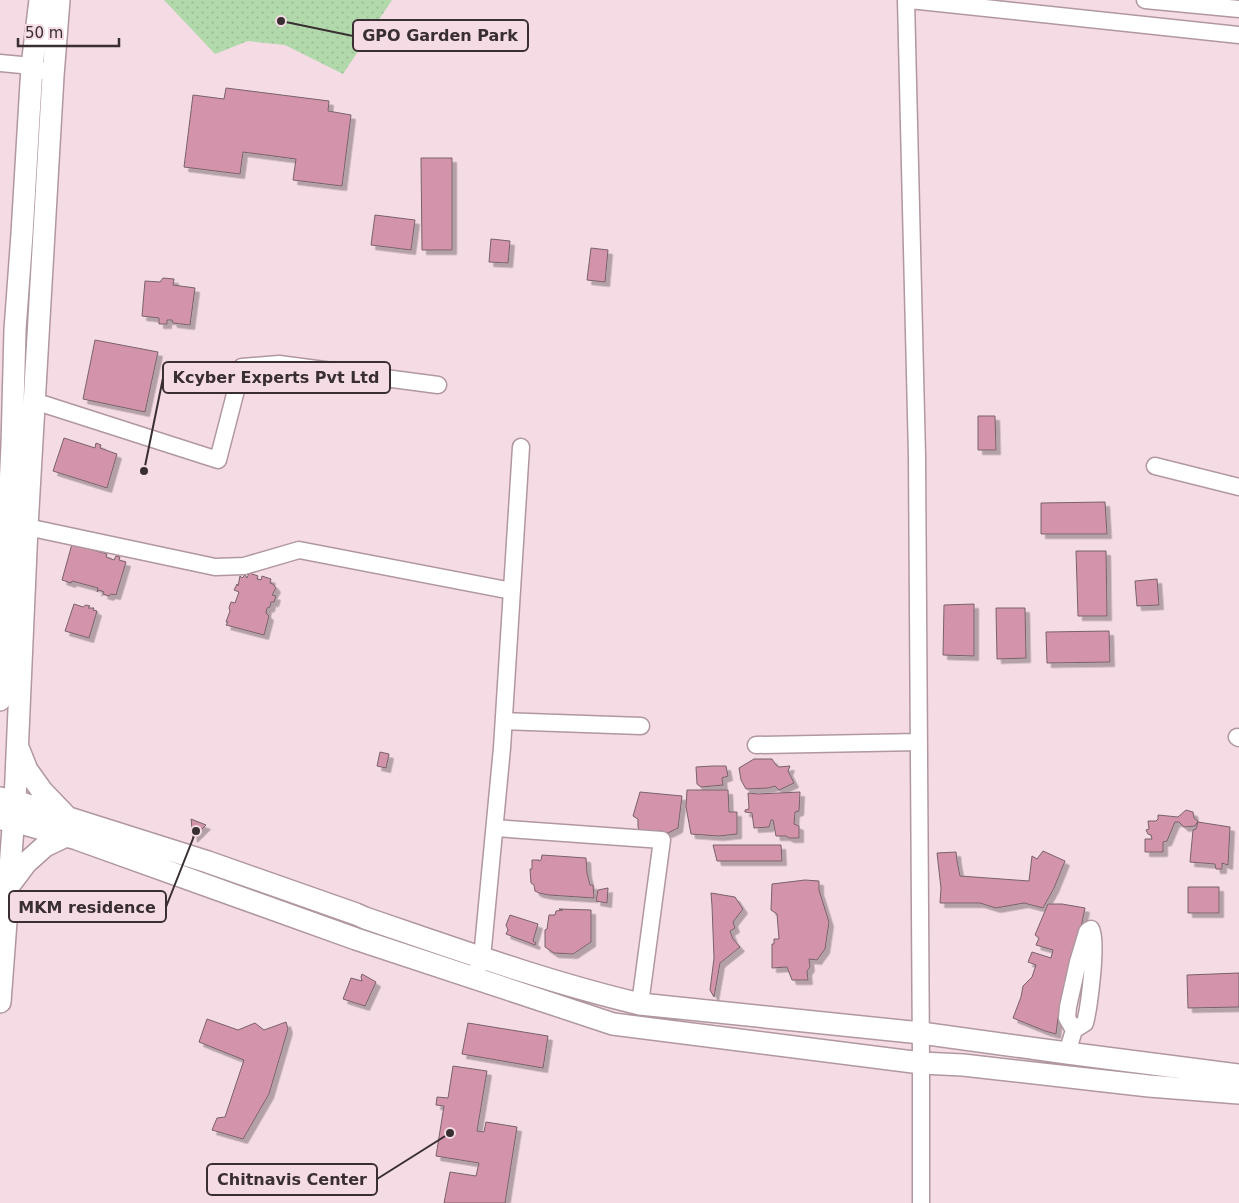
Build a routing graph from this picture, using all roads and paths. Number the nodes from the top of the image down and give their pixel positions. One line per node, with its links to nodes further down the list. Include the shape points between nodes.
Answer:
1 (40, 0): 9 (main road)
2 (59, 0): 10 (main road)
3 (906, 0): 21 (street)
4 (910, 0): 7 (street)
5 (1145, 0): 6 (street)
6 (1239, 9)
7 (1239, 35)
8 (0, 63): 9 (street)
9 (32, 66): 10 (street); 18 (main road, via 15,330)
10 (52, 76): 12 (main road)
11 (438, 385): 12 (street, via 279,364 242,367 218,460)
12 (34, 401): 16 (main road)
13 (521, 447): 17 (street)
14 (1155, 466): 15 (street)
15 (1239, 486)
16 (27, 527): 17 (street, via 215,567 244,566 299,550); 22 (main road)
17 (512, 591): 19 (street)
18 (0, 700)
19 (504, 721): 20 (street); 26 (street)
20 (641, 726)
21 (920, 742): 23 (street); 33 (street)
22 (17, 745): 24 (main road); 25 (main road, via 27,770)
23 (756, 745)
24 (7, 810): 25 (main road); 27 (main road)
25 (66, 827): 27 (main road, via 26,863); 28 (main road, via 208,862); 29 (main road, via 77,839)
26 (495, 828): 28 (street); 31 (street, via 662,840)
27 (8, 887): 30 (main road)
28 (482, 958): 29 (street); 31 (main road)
29 (474, 978): 35 (main road, via 613,1024)
30 (0, 1002)
31 (640, 1004): 33 (main road)
32 (1074, 1030): 32 (street, via 1068,1018 1068,1007 1084,941 1091,928 1093,958 1089,1009 1085,1023); 34 (street)
33 (920, 1033): 34 (main road); 35 (street)
34 (1067, 1053): 36 (main road)
35 (921, 1063): 38 (main road); 40 (street)
36 (1150, 1064): 37 (main road); 38 (main road)
37 (1239, 1075)
38 (1149, 1086): 39 (main road)
39 (1239, 1093)
40 (920, 1203)

